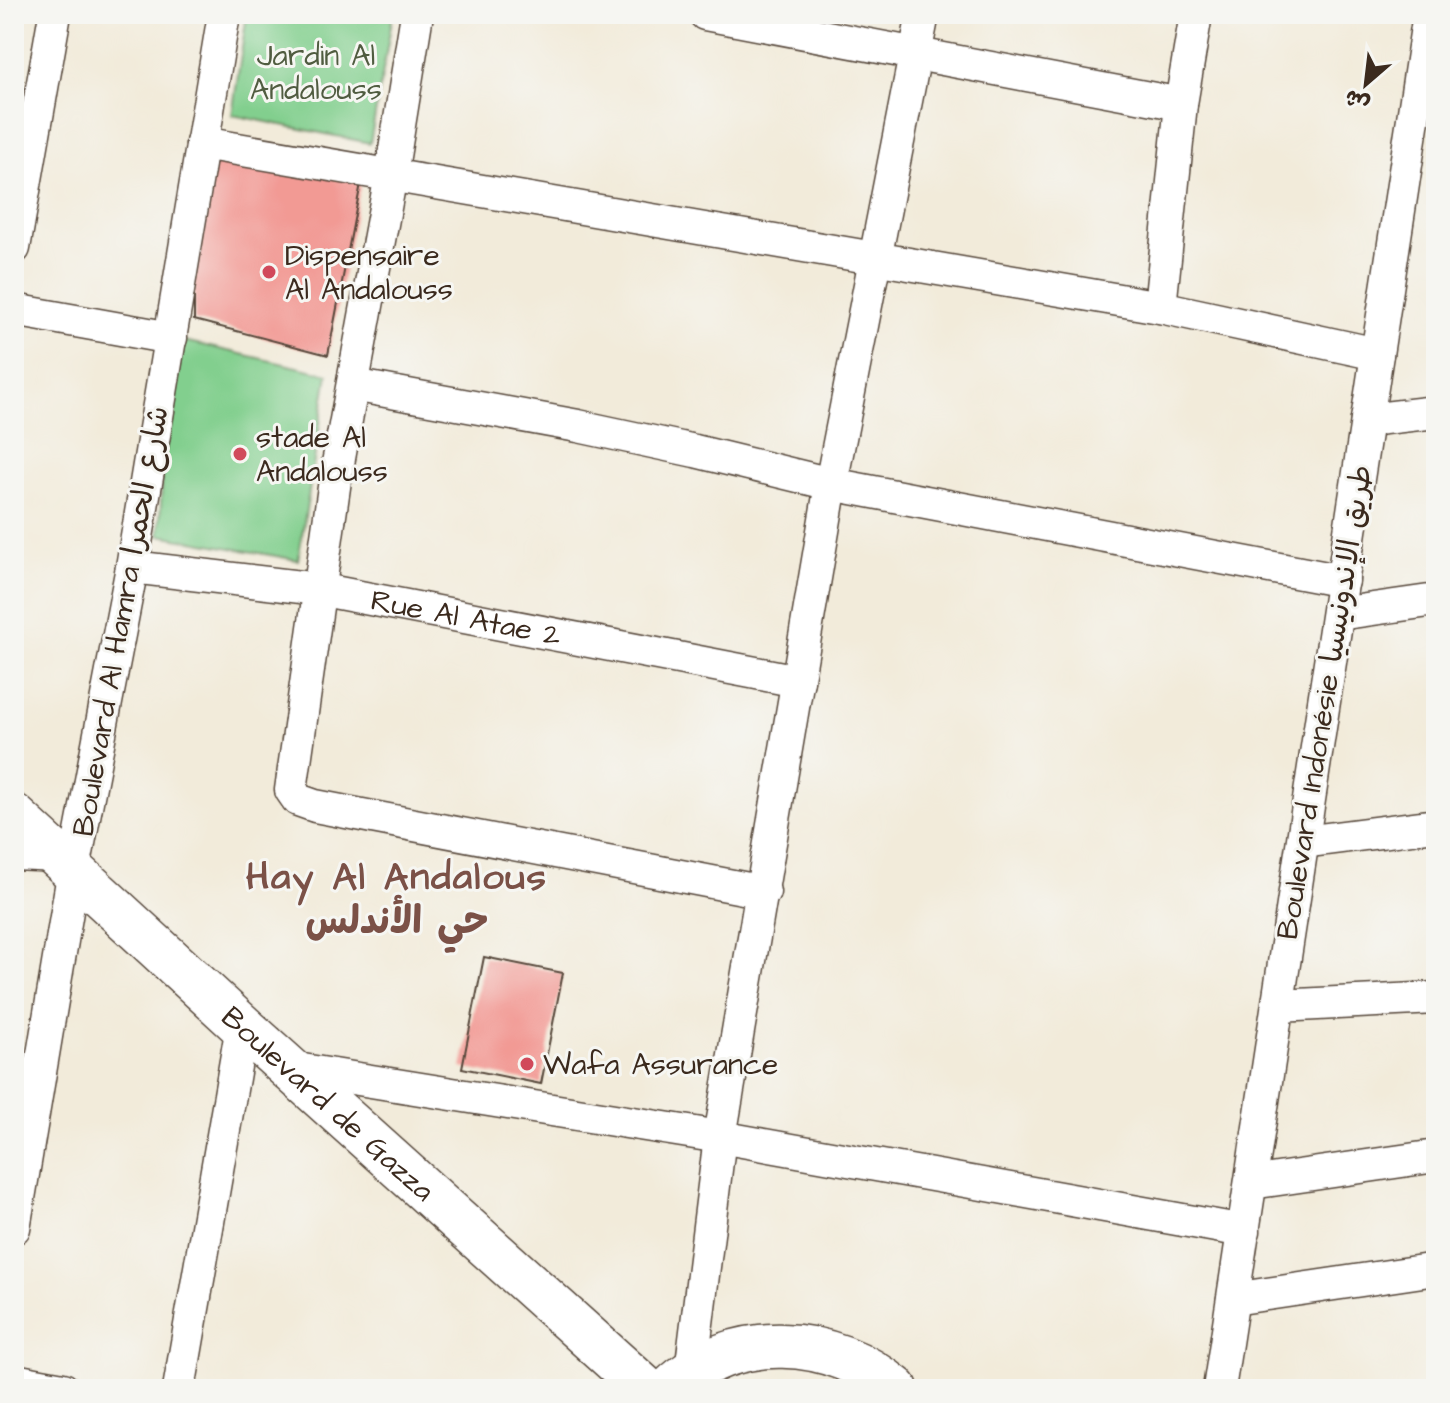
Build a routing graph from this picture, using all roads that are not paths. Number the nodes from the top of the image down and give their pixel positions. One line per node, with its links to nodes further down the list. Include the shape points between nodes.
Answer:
1 (55, 14): 12 (street)
2 (224, 14): 11 (street, Boulevard Al Hamra شارع الحمرا)
3 (417, 14): 13 (street)
4 (705, 14): 8 (street)
5 (923, 14): 8 (street)
6 (1196, 14): 9 (street)
7 (1429, 14): 10 (street, Boulevard Indonésie طريق الإندونيسيا)
8 (916, 53): 9 (street); 15 (street)
9 (1181, 104): 16 (street)
10 (1426, 105): 19 (street, Boulevard Indonésie طريق الإندونيسيا)
11 (202, 143): 13 (street); 18 (street, Boulevard Al Hamra شارع الحمرا)
12 (22, 152): 14 (street)
13 (391, 175): 15 (street); 20 (street)
14 (14, 248)
15 (876, 259): 16 (street); 23 (street)
16 (1160, 307): 19 (street)
17 (14, 310): 18 (street)
18 (171, 338): 24 (street, Boulevard Al Hamra شارع الحمرا)
19 (1377, 354): 22 (street, Boulevard Indonésie طريق الإندونيسيا)
20 (353, 385): 23 (street, via 578,426); 26 (street)
21 (1436, 412): 22 (street)
22 (1367, 420): 25 (street, Boulevard Indonésie طريق الإندونيسيا)
23 (831, 484): 25 (street); 29 (street)
24 (132, 567): 26 (street, Rue Al Atae 2); 34 (street, Boulevard Al Hamra شارع الحمرا)
25 (1343, 581): 28 (street, Boulevard Indonésie طريق الإندونيسيا)
26 (318, 589): 29 (street, Rue Al Atae 2); 35 (street, via 291,790 298,800)
27 (1436, 600): 28 (street)
28 (1338, 614): 32 (street, Boulevard Indonésie طريق الإندونيسيا)
29 (798, 681): 35 (street)
30 (14, 816): 34 (street, Boulevard de Gazza)
31 (1436, 825): 32 (street)
32 (1303, 842): 37 (street, Boulevard Indonésie طريق الإندونيسيا)
33 (14, 854): 34 (street)
34 (66, 863): 38 (street, Boulevard de Gazza); 43 (street, Boulevard Al Hamra شارع الحمرا)
35 (764, 892): 40 (street)
36 (1435, 1004): 37 (street)
37 (1278, 1006): 42 (street, Boulevard Indonésie طريق الإندونيسيا)
38 (242, 1026): 39 (street, Boulevard de Gazza); 50 (street)
39 (290, 1068): 40 (street); 51 (street, Boulevard de Gazza)
40 (720, 1137): 44 (street); 48 (street)
41 (1436, 1156): 42 (street)
42 (1251, 1183): 44 (street, Boulevard Indonésie طريق الإندونيسيا)
43 (14, 1228)
44 (1244, 1231): 46 (street, Boulevard Indonésie طريق الإندونيسيا)
45 (1436, 1269): 46 (street)
46 (1233, 1299): 53 (street, Boulevard Indonésie طريق الإندونيسيا)
47 (14, 1380): 49 (street)
48 (681, 1381): 52 (street, via 738,1351 788,1345 838,1354)
49 (63, 1389)
50 (179, 1389)
51 (646, 1389)
52 (896, 1389)
53 (1219, 1389)

